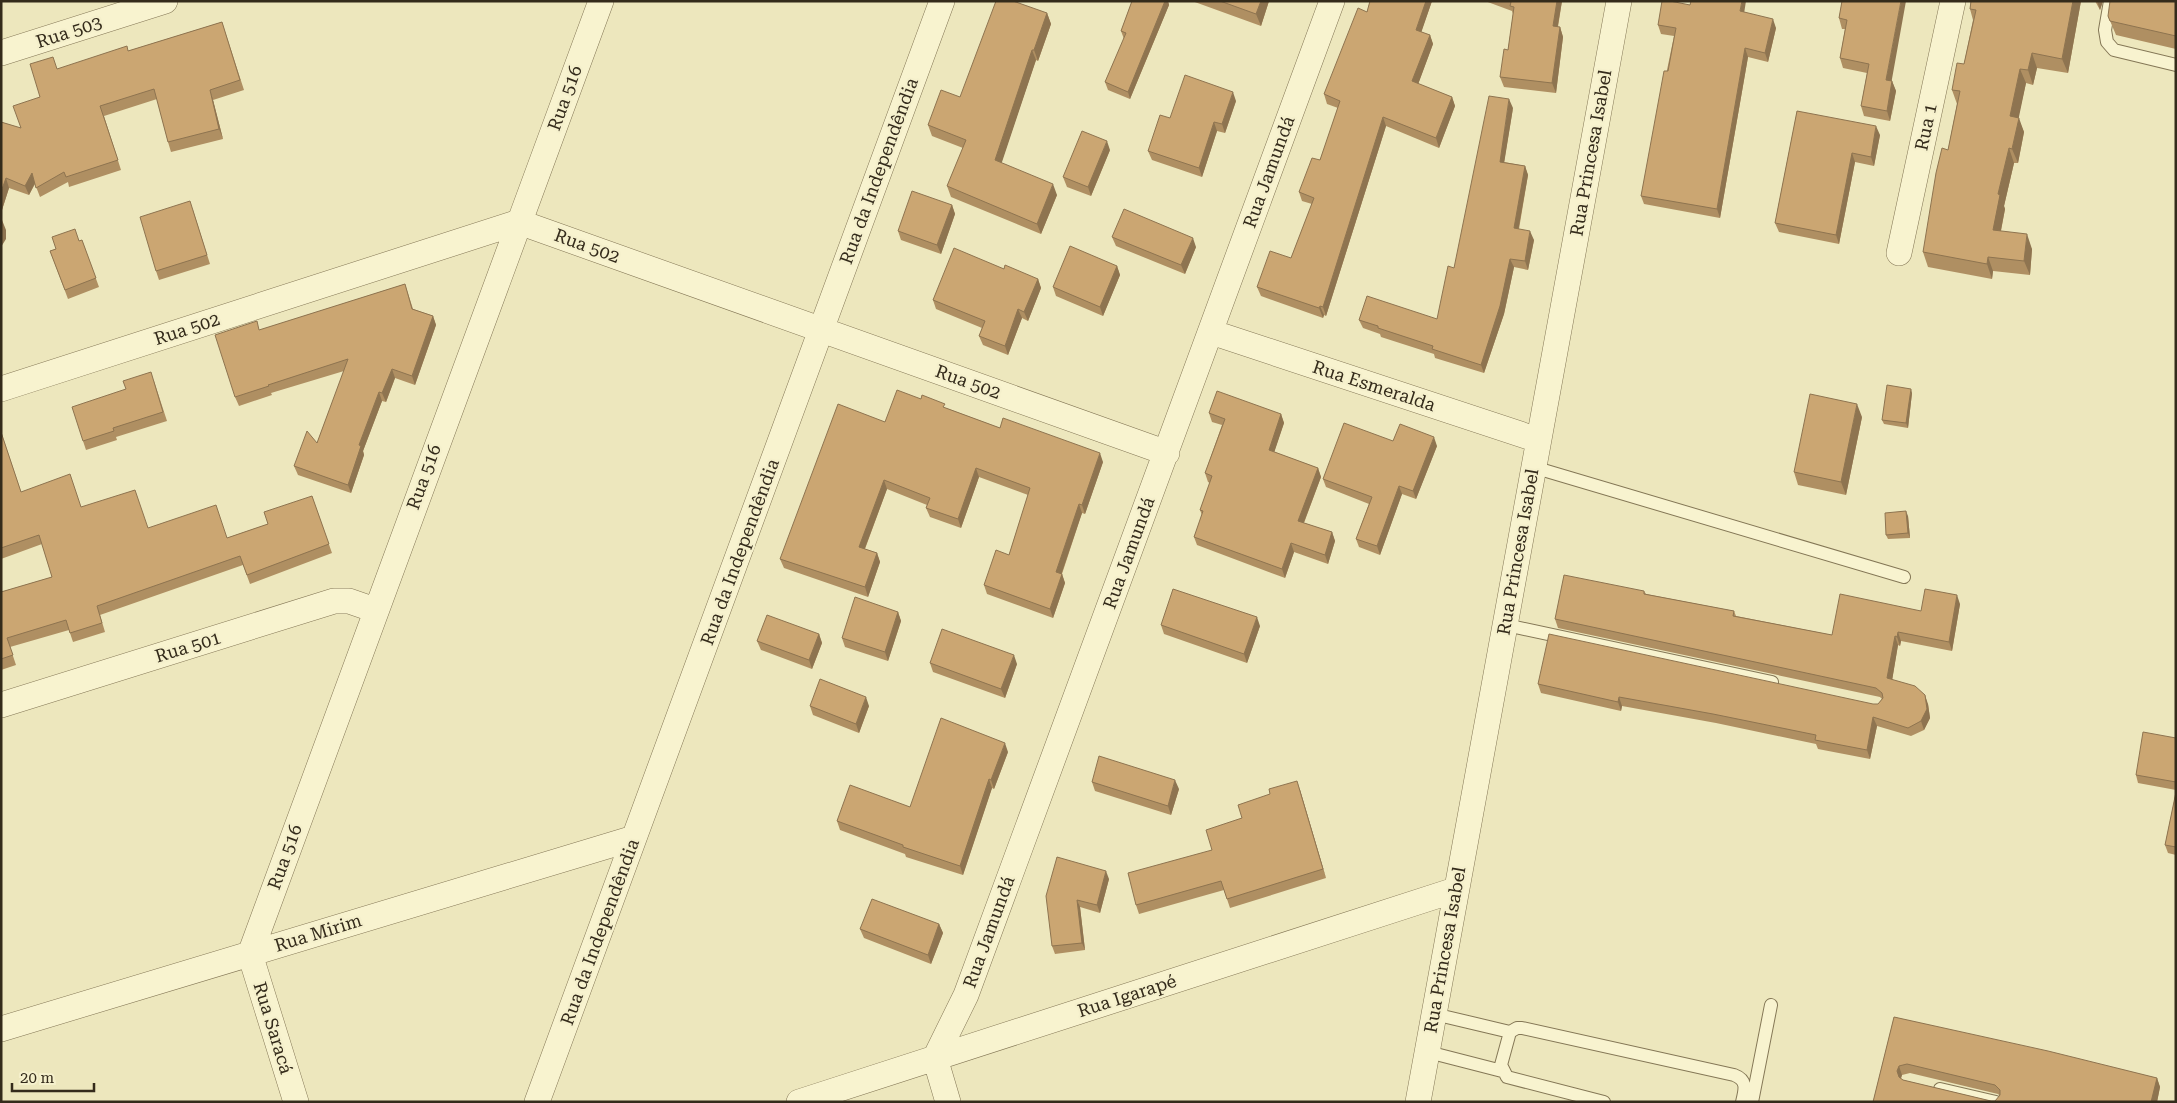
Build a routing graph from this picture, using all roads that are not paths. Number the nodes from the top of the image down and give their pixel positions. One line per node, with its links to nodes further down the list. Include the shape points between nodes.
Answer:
1 (165, 1): 8 (street, Rua 503)
2 (601, 1): 10 (street, Rua 516)
3 (942, 1): 12 (street, Rua da Independêndia)
4 (1332, 1): 13 (street, Rua Jamundá)
5 (1619, 1): 15 (street, Rua Princesa Isabel)
6 (1953, 1): 11 (street, Rua 1)
7 (2110, 1): 9 (lane, via 2105,30 2107,42 2114,50)
8 (1, 53)
9 (2176, 64)
10 (519, 222): 12 (street, Rua 502); 14 (street, Rua 502); 19 (street, Rua 516)
11 (1899, 254)
12 (821, 330): 16 (street, Rua 502); 23 (street, Rua da Independêndia)
13 (1210, 332): 15 (street, Rua Esmeralda); 16 (street, Rua Jamundá)
14 (1, 389)
15 (1538, 440): 17 (street, Rua Princesa Isabel)
16 (1166, 453): 31 (street, Rua Jamundá, via 966,995)
17 (1533, 467): 18 (lane); 20 (street, Rua Princesa Isabel)
18 (1904, 577)
19 (375, 610): 22 (street, Rua 501, via 349,601 334,601); 25 (street, Rua 516)
20 (1506, 625): 21 (lane); 24 (street, Rua Princesa Isabel)
21 (1781, 684)
22 (1, 705)
23 (634, 838): 25 (street, Rua Mirim); 35 (street, Rua da Independêndia)
24 (1455, 890): 27 (street, Rua Princesa Isabel); 31 (street, Rua Igarapé)
25 (250, 954): 28 (street, Rua Mirim); 34 (street, Rua Saracá)
26 (1771, 1005): 41 (lane)
27 (1434, 1014): 29 (lane); 30 (street, Rua Princesa Isabel)
28 (1, 1029)
29 (1510, 1032): 32 (lane); 40 (lane, via 1522,1028 1734,1075 1745,1085)
30 (1428, 1052): 32 (lane); 38 (street, Rua Princesa Isabel)
31 (935, 1058): 36 (street, Rua Igarapé); 37 (street)
32 (1502, 1071): 39 (lane, via 1511,1079)
33 (1925, 1086): 42 (lane)
34 (296, 1102)
35 (537, 1102)
36 (799, 1102)
37 (948, 1102)
38 (1418, 1102)
39 (1604, 1102)
40 (1742, 1102)
41 (1752, 1102)
42 (1996, 1102)

